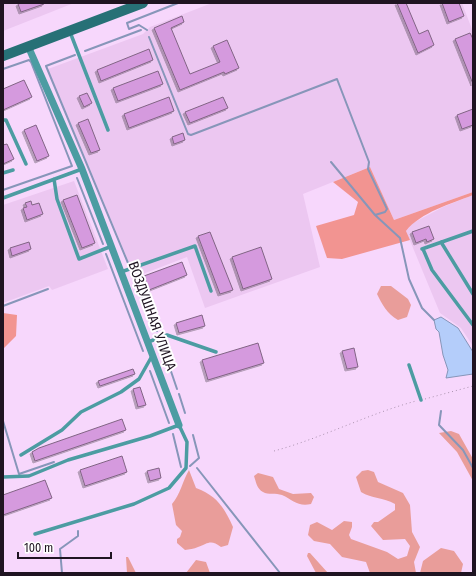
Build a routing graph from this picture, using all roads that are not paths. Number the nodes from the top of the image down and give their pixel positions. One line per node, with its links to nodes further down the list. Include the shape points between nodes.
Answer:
1 (143, 3): 2 (main road)
2 (70, 31): 3 (main road); 6 (lane)
3 (28, 46): 4 (main road); 8 (street, ВОЗДУШНАЯ УЛИЦА)
4 (3, 56)
5 (3, 120): 7 (lane, via 6,120)
6 (108, 130)
7 (26, 164)
8 (82, 169): 11 (lane); 15 (street, ВОЗДУШНАЯ УЛИЦА)
9 (14, 170): 10 (lane)
10 (3, 173)
11 (54, 179): 12 (lane); 15 (lane, via 57,199 79,259)
12 (3, 198)
13 (473, 231): 14 (lane)
14 (441, 242): 18 (lane); 21 (lane, via 422,249 432,270)
15 (112, 246): 16 (street, ВОЗДУШНАЯ УЛИЦА)
16 (121, 272): 19 (lane, via 195,246); 22 (street, ВОЗДУШНАЯ УЛИЦА)
17 (473, 282): 18 (lane)
18 (468, 286): 20 (lane)
19 (210, 291)
20 (473, 294)
21 (473, 325)
22 (147, 342): 23 (lane, via 167,336); 24 (street, ВОЗДУШНАЯ УЛИЦА)
23 (216, 352)
24 (152, 356): 27 (street, ВОЗДУШНАЯ УЛИЦА); 28 (lane, via 139,379 121,392 81,412 62,430)
25 (409, 365): 26 (lane)
26 (421, 400)
27 (179, 425): 29 (lane, via 68,460 29,476); 30 (lane, via 187,442 186,468 169,488 134,504)
28 (21, 455)
29 (3, 476)
30 (35, 534)

